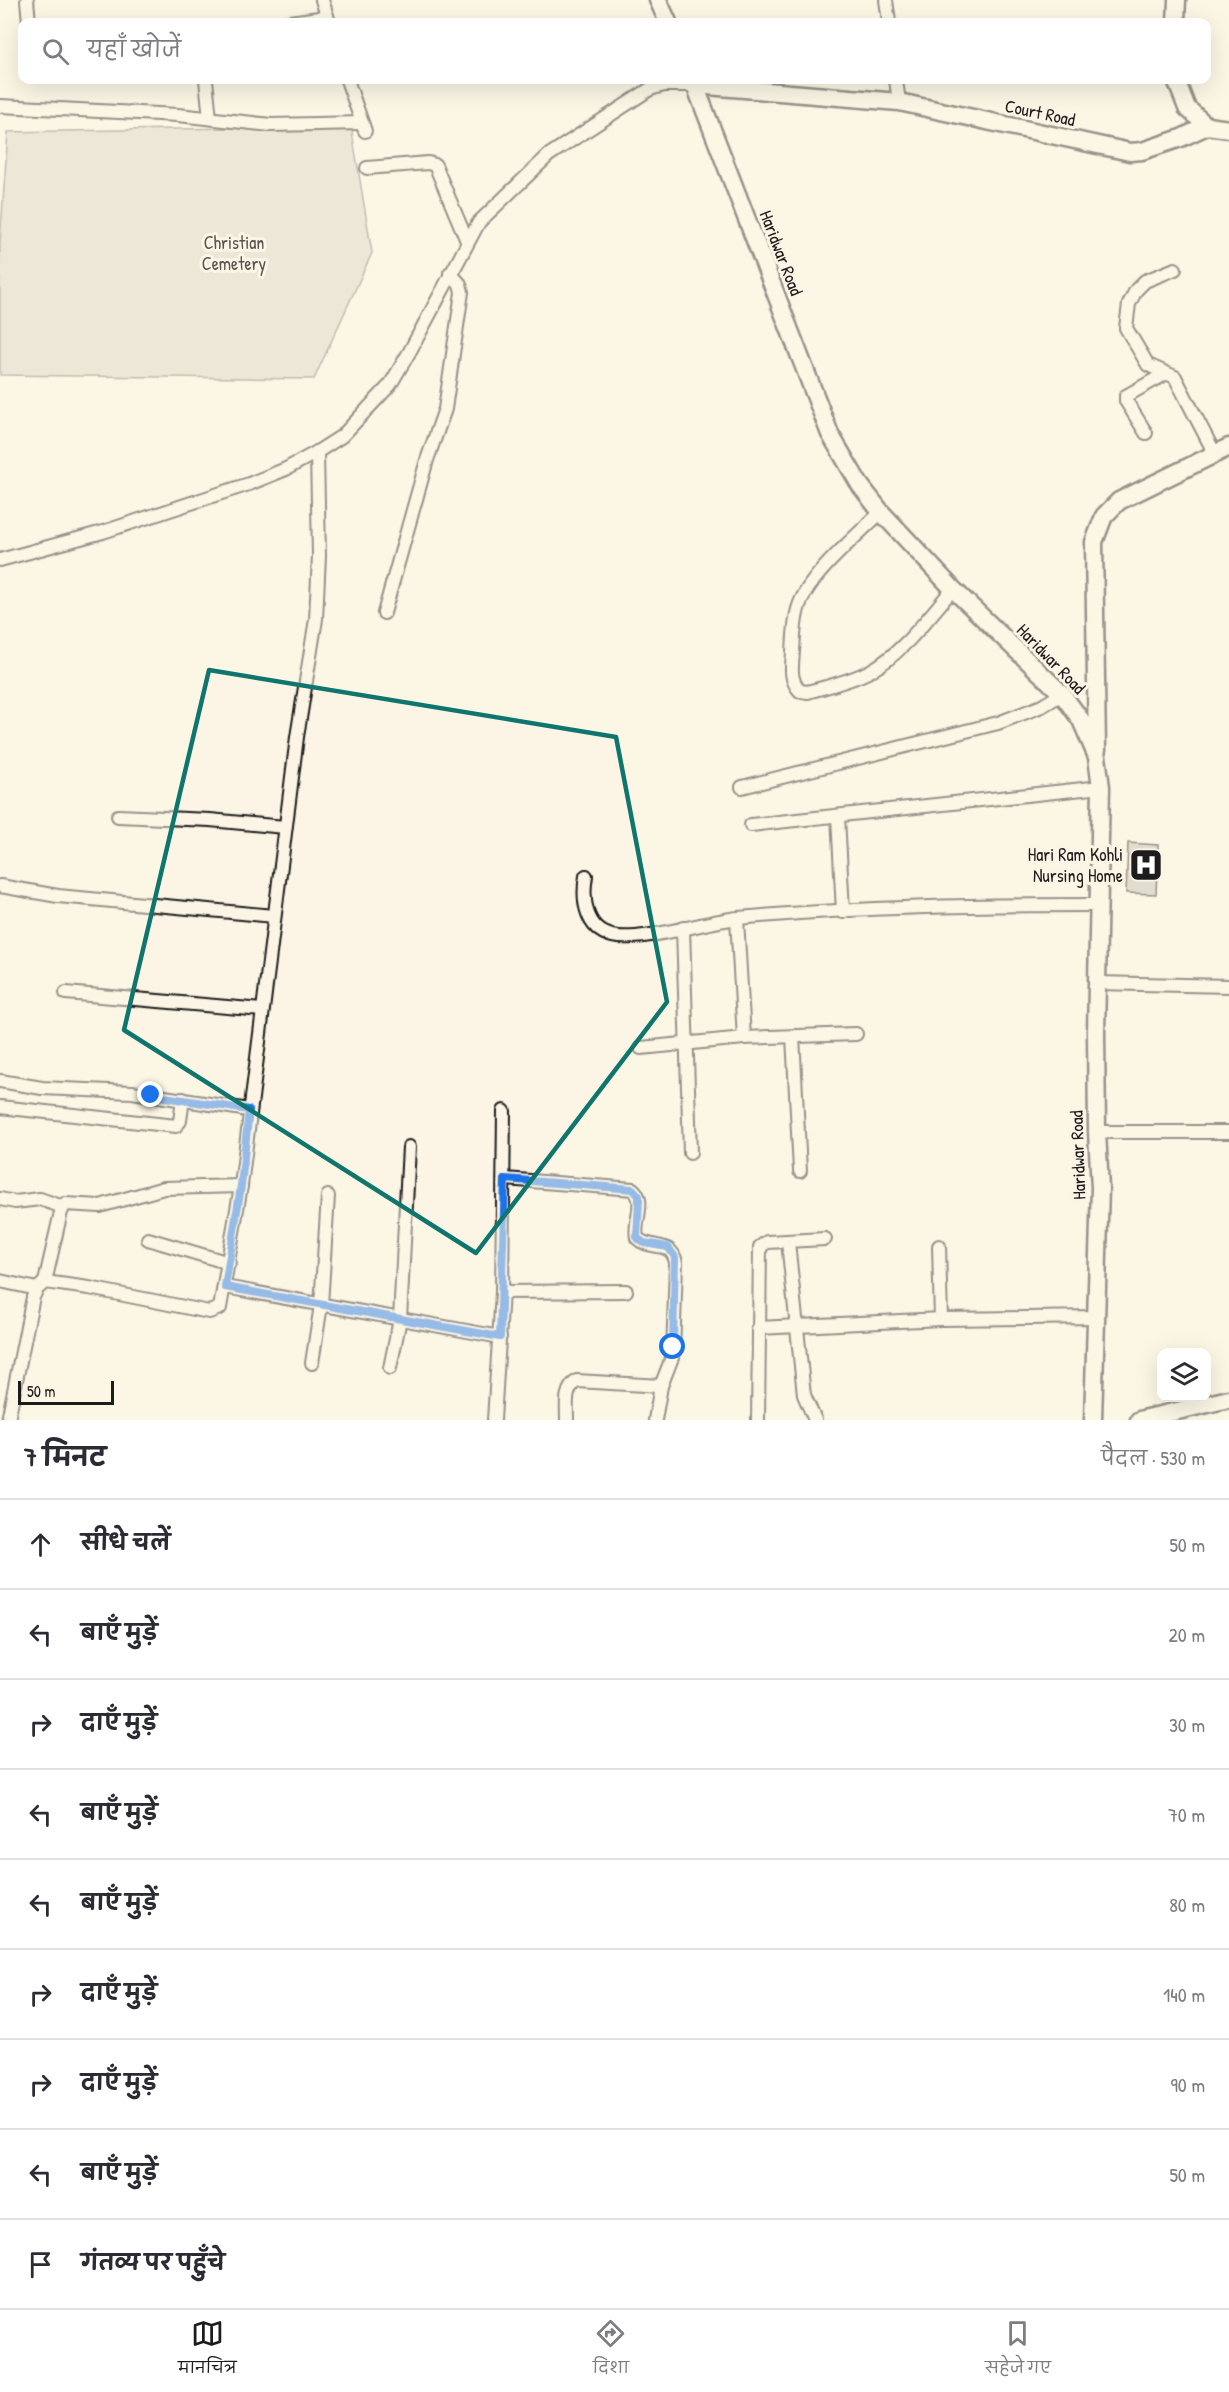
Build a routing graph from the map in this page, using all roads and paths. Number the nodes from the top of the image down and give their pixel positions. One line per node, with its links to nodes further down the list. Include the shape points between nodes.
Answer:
1 (27, 0): 6 (street)
2 (322, 0): 7 (street)
3 (658, 0): 8 (main road)
4 (886, 0): 9 (street)
5 (1177, 0): 10 (main road)
6 (29, 18)
7 (327, 18)
8 (666, 18)
9 (888, 18)
10 (1176, 18)
11 (206, 84): 20 (street)
12 (348, 84): 20 (street, via 364,127 271,125)
13 (674, 84): 24 (street, via 650,88 549,155 479,222)
14 (695, 84): 31 (main road, Haridwar Road, via 830,434)
15 (714, 84): 18 (main road, Court Road)
16 (897, 84): 18 (street)
17 (1177, 84): 21 (main road, via 1186,108)
18 (899, 102): 21 (main road, Court Road, via 1130,152 1142,152)
19 (0, 106): 20 (street)
20 (210, 118)
21 (1207, 126): 22 (main road)
22 (1229, 129)
23 (367, 168): 24 (street, via 435,165)
24 (467, 241): 26 (street)
25 (1175, 269): 27 (street, via 1145,281 1136,290 1129,304 1126,328 1148,365)
26 (450, 273): 30 (street, via 390,385 342,436); 34 (street, via 462,292 445,409)
27 (1165, 374): 28 (street, via 1126,396); 29 (street, via 1175,377)
28 (1146, 433)
29 (1222, 451): 36 (main road, via 1119,501 1104,516 1094,542)
30 (317, 452): 32 (street, via 249,484 104,532); 42 (street, via 318,591)
31 (881, 512): 33 (main road, Haridwar Road); 33 (street, via 822,572 798,606 791,676 800,691 808,693 873,670 890,658)
32 (0, 560)
33 (953, 589): 35 (main road, Haridwar Road)
34 (384, 613)
35 (1062, 694): 36 (main road, Haridwar Road, via 1081,720); 37 (street, via 998,723)
36 (1097, 757): 38 (main road, Haridwar Road)
37 (742, 787)
38 (1101, 787): 40 (street); 45 (main road, Haridwar Road)
39 (118, 816): 42 (street)
40 (838, 816): 41 (street); 46 (street)
41 (751, 825)
42 (285, 827): 47 (street)
43 (586, 876): 49 (street, via 583,895 588,917 601,931 613,936 632,936)
44 (0, 886): 47 (street, via 58,896)
45 (1098, 905): 46 (street, via 987,905); 50 (main road, Haridwar Road)
46 (843, 912): 48 (street)
47 (274, 916): 53 (street)
48 (737, 918): 49 (street); 56 (street)
49 (683, 928): 57 (street)
50 (1097, 983): 51 (street); 64 (main road, Haridwar Road)
51 (1229, 986)
52 (66, 993): 53 (street)
53 (262, 1010): 62 (street)
54 (856, 1034): 55 (street)
55 (793, 1036): 56 (street); 68 (street)
56 (744, 1038): 57 (street)
57 (687, 1043): 58 (street); 67 (street)
58 (640, 1048)
59 (0, 1081): 60 (street)
60 (183, 1099): 61 (street, via 176,1126); 62 (street)
61 (0, 1107)
62 (249, 1110): 70 (street)
63 (504, 1111): 69 (street)
64 (1096, 1132): 65 (street); 85 (main road, Haridwar Road, via 1100,1188)
65 (1229, 1132)
66 (409, 1147): 86 (street)
67 (690, 1153)
68 (800, 1171)
69 (505, 1179): 83 (street); 93 (street, via 636,1191 637,1238 668,1247 676,1263 673,1354)
70 (241, 1186): 73 (street, via 164,1188 100,1206 69,1203); 78 (street)
71 (328, 1196): 84 (street)
72 (0, 1199): 73 (street, via 40,1199)
73 (63, 1207): 80 (street)
74 (148, 1239): 78 (street)
75 (825, 1239): 76 (street)
76 (788, 1242): 88 (street); 89 (street, via 767,1242 760,1247)
77 (939, 1246): 87 (street)
78 (229, 1263): 81 (street)
79 (0, 1281): 80 (street)
80 (41, 1285): 81 (street, via 89,1288 209,1312 220,1308); 95 (street, via 33,1297)
81 (225, 1287): 84 (street)
82 (626, 1291): 83 (street)
83 (502, 1292): 90 (street)
84 (321, 1305): 86 (street); 91 (street)
85 (1097, 1317): 87 (street); 101 (main road, Haridwar Road)
86 (400, 1319): 90 (street); 92 (street)
87 (941, 1319): 88 (street)
88 (796, 1325): 89 (street); 100 (street, via 804,1395)
89 (758, 1328): 99 (street)
90 (500, 1337): 96 (street)
91 (312, 1364)
92 (390, 1368)
93 (661, 1386): 97 (street, via 577,1381 568,1392); 98 (street)
94 (1229, 1399): 102 (main road)
95 (8, 1420)
96 (494, 1420)
97 (567, 1420)
98 (655, 1420)
99 (758, 1420)
100 (815, 1420)
101 (1093, 1420)
102 (1139, 1420)

